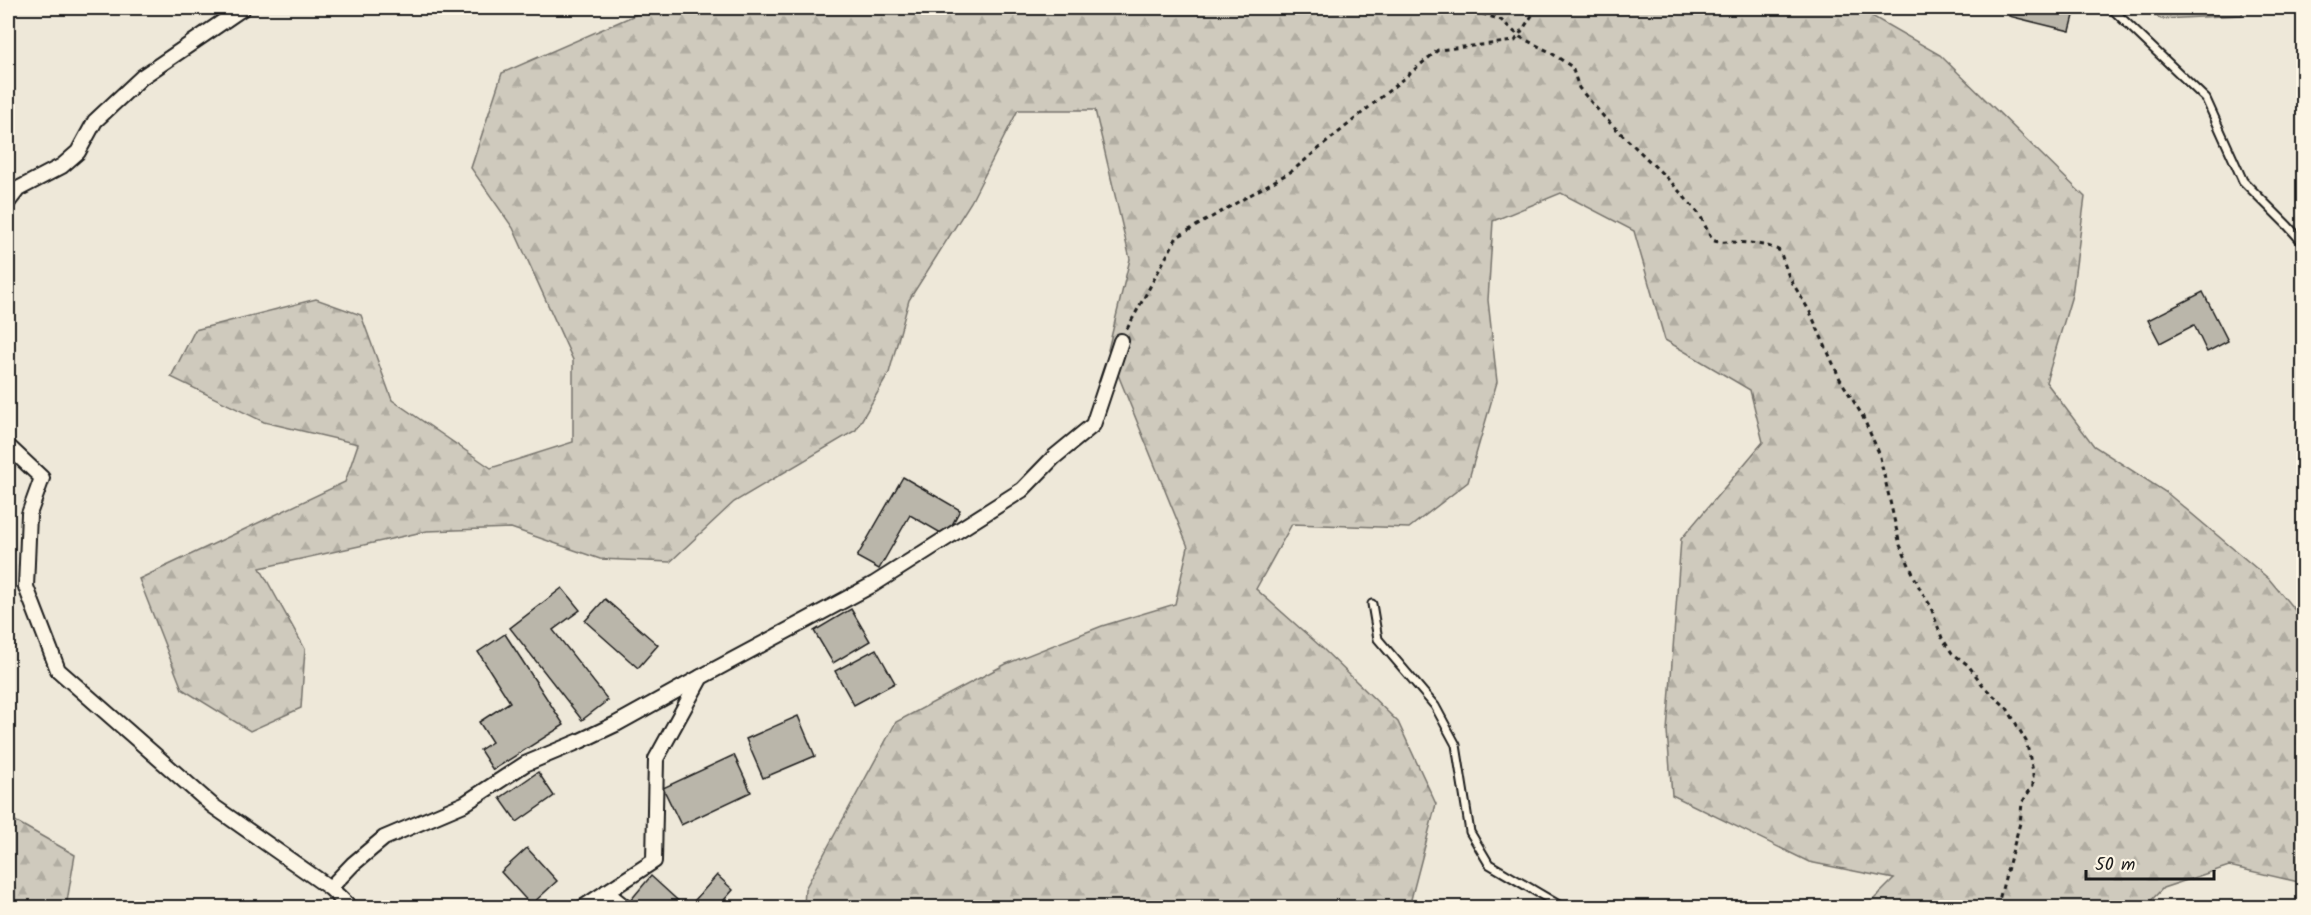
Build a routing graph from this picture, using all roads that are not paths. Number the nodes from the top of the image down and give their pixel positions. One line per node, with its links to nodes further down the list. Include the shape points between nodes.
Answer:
1 (243, 8): 3 (street, via 142,78 95,121 78,152 62,166 18,189)
2 (2111, 8): 4 (lane, via 2206,99 2243,181)
3 (8, 202)
4 (2304, 244)
5 (1120, 341): 8 (street, via 1093,424 1022,490 874,584)
6 (8, 447): 9 (street, via 42,478 29,514 26,587 58,670 213,806)
7 (1372, 604): 14 (lane, via 1378,639 1435,706 1455,746 1470,832 1489,864)
8 (701, 677): 9 (street, via 589,737 525,764 464,804 384,838); 10 (street, via 656,759 654,861)
9 (330, 888): 11 (street)
10 (606, 892): 12 (street); 13 (street)
11 (351, 908)
12 (582, 908)
13 (626, 908)
14 (1564, 908)

